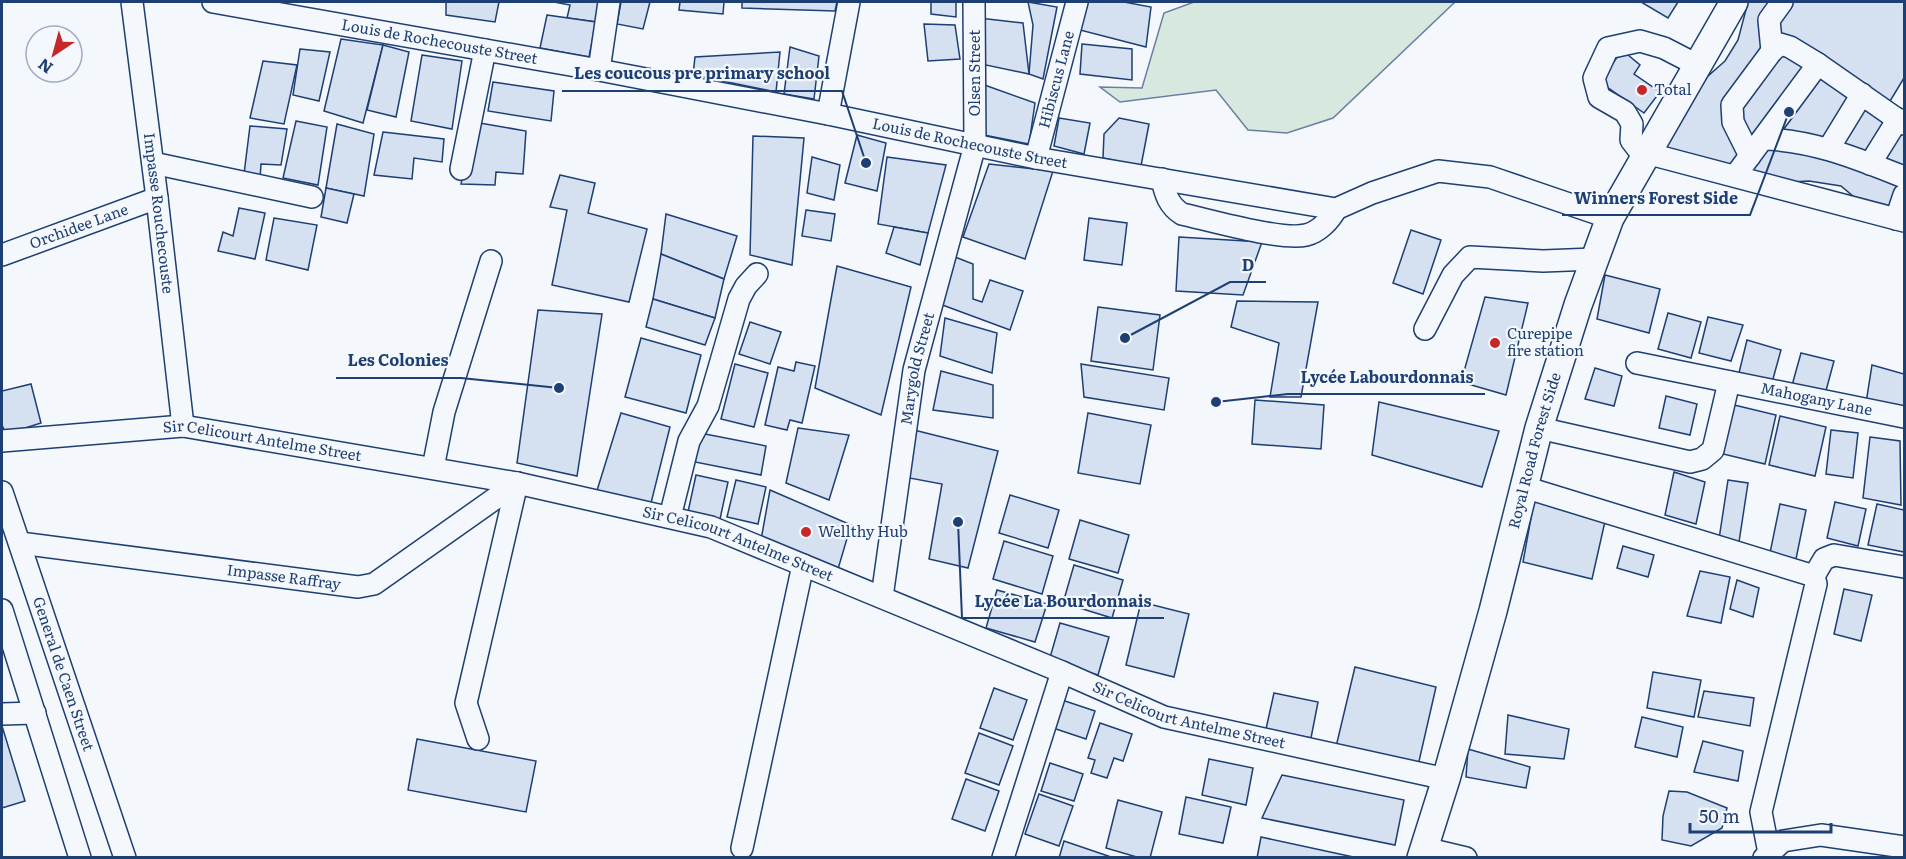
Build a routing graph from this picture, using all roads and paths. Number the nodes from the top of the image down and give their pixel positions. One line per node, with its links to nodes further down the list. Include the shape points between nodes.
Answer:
1 (132, 2): 24 (street, Impasse Rouchecouste)
2 (213, 2): 9 (street, Louis de Rochecouste Street)
3 (609, 2): 14 (street)
4 (849, 2): 16 (street)
5 (974, 2): 19 (street, Olsen Street)
6 (1077, 2): 23 (street, Hibiscus Lane)
7 (1734, 2): 13 (main road, Royal Road Forest Side)
8 (1782, 2): 11 (street, via 1769,20)
9 (279, 7): 10 (street, Louis de Rochecouste Street)
10 (485, 50): 14 (street, Louis de Rochecouste Street); 26 (street)
11 (1772, 51): 12 (street, via 1780,44); 22 (street, via 1732,105 1733,122)
12 (1818, 64): 15 (street); 18 (street)
13 (1697, 65): 21 (main road, Royal Road Forest Side); 21 (street, via 1640,41 1608,48 1594,78 1599,97 1625,112 1632,124 1631,140)
14 (599, 70): 16 (street, Louis de Rochecouste Street)
15 (1862, 94): 17 (street); 20 (street)
16 (828, 114): 19 (street, Louis de Rochecouste Street)
17 (1901, 122): 25 (street)
18 (1763, 139): 20 (street); 22 (street)
19 (975, 145): 23 (street, Louis de Rochecouste Street); 56 (street, Marygold Street, via 914,370)
20 (1829, 148): 25 (street)
21 (1645, 155): 27 (street); 34 (main road, Royal Road Forest Side)
22 (1750, 156): 27 (street)
23 (1035, 158): 29 (street, Louis de Rochecouste Street)
24 (153, 162): 31 (street); 32 (street, Impasse Rouchecouste)
25 (1870, 164): 28 (street)
26 (461, 169)
27 (1735, 176): 35 (street)
28 (1905, 177)
29 (1162, 179): 33 (street, Louis de Rochecouste Street); 33 (street, via 1166,196 1182,214 1283,235 1306,235 1325,225)
30 (1905, 195): 35 (street)
31 (312, 197)
32 (157, 198): 36 (street, Orchidee Lane); 44 (street, Impasse Rouchecouste)
33 (1336, 208): 34 (street, via 1438,171 1490,177)
34 (1610, 218): 37 (main road, Royal Road Forest Side)
35 (1900, 220)
36 (2, 255)
37 (1594, 259): 40 (street, via 1543,261 1470,256 1453,275); 45 (main road, Royal Road Forest Side)
38 (492, 261): 47 (street, via 444,412)
39 (757, 274): 51 (street, via 739,299 708,406 689,441)
40 (1425, 329)
41 (1637, 363): 42 (street, Mahogany Lane)
42 (1729, 382): 43 (street, Mahogany Lane); 45 (street, via 1713,450 1690,462)
43 (1905, 417)
44 (183, 426): 46 (street, Sir Celicourt Antelme Street); 47 (street, Sir Celicourt Antelme Street)
45 (1539, 428): 49 (main road, Royal Road Forest Side)
46 (2, 441)
47 (433, 468): 48 (street, Sir Celicourt Antelme Street)
48 (517, 483): 51 (street, Sir Celicourt Antelme Street); 52 (street, Impasse Raffray, via 374,584 358,587); 61 (street, via 466,703)
49 (1524, 487): 55 (street); 62 (main road, Royal Road Forest Side)
50 (2, 492): 52 (street, General de Caen Street)
51 (670, 517): 53 (street, Sir Celicourt Antelme Street, via 711,527)
52 (20, 543): 68 (street, General de Caen Street)
53 (803, 565): 56 (street, Sir Celicourt Antelme Street); 64 (street)
54 (1905, 567): 55 (street, via 1834,555 1824,559)
55 (1814, 576): 66 (street, via 1816,584 1761,812)
56 (882, 597): 58 (street, Sir Celicourt Antelme Street)
57 (4, 623): 59 (street)
58 (1062, 672): 62 (street, Sir Celicourt Antelme Street, via 1164,717); 69 (street)
59 (35, 713): 60 (street); 67 (street)
60 (2, 714)
61 (478, 739)
62 (1446, 778): 65 (main road, Royal Road Forest Side)
63 (1905, 847): 66 (street, via 1821,835 1783,841)
64 (742, 848)
65 (1422, 853): 70 (street)
66 (1766, 855)
67 (80, 858)
68 (125, 858)
69 (1004, 858)
70 (1466, 858)

